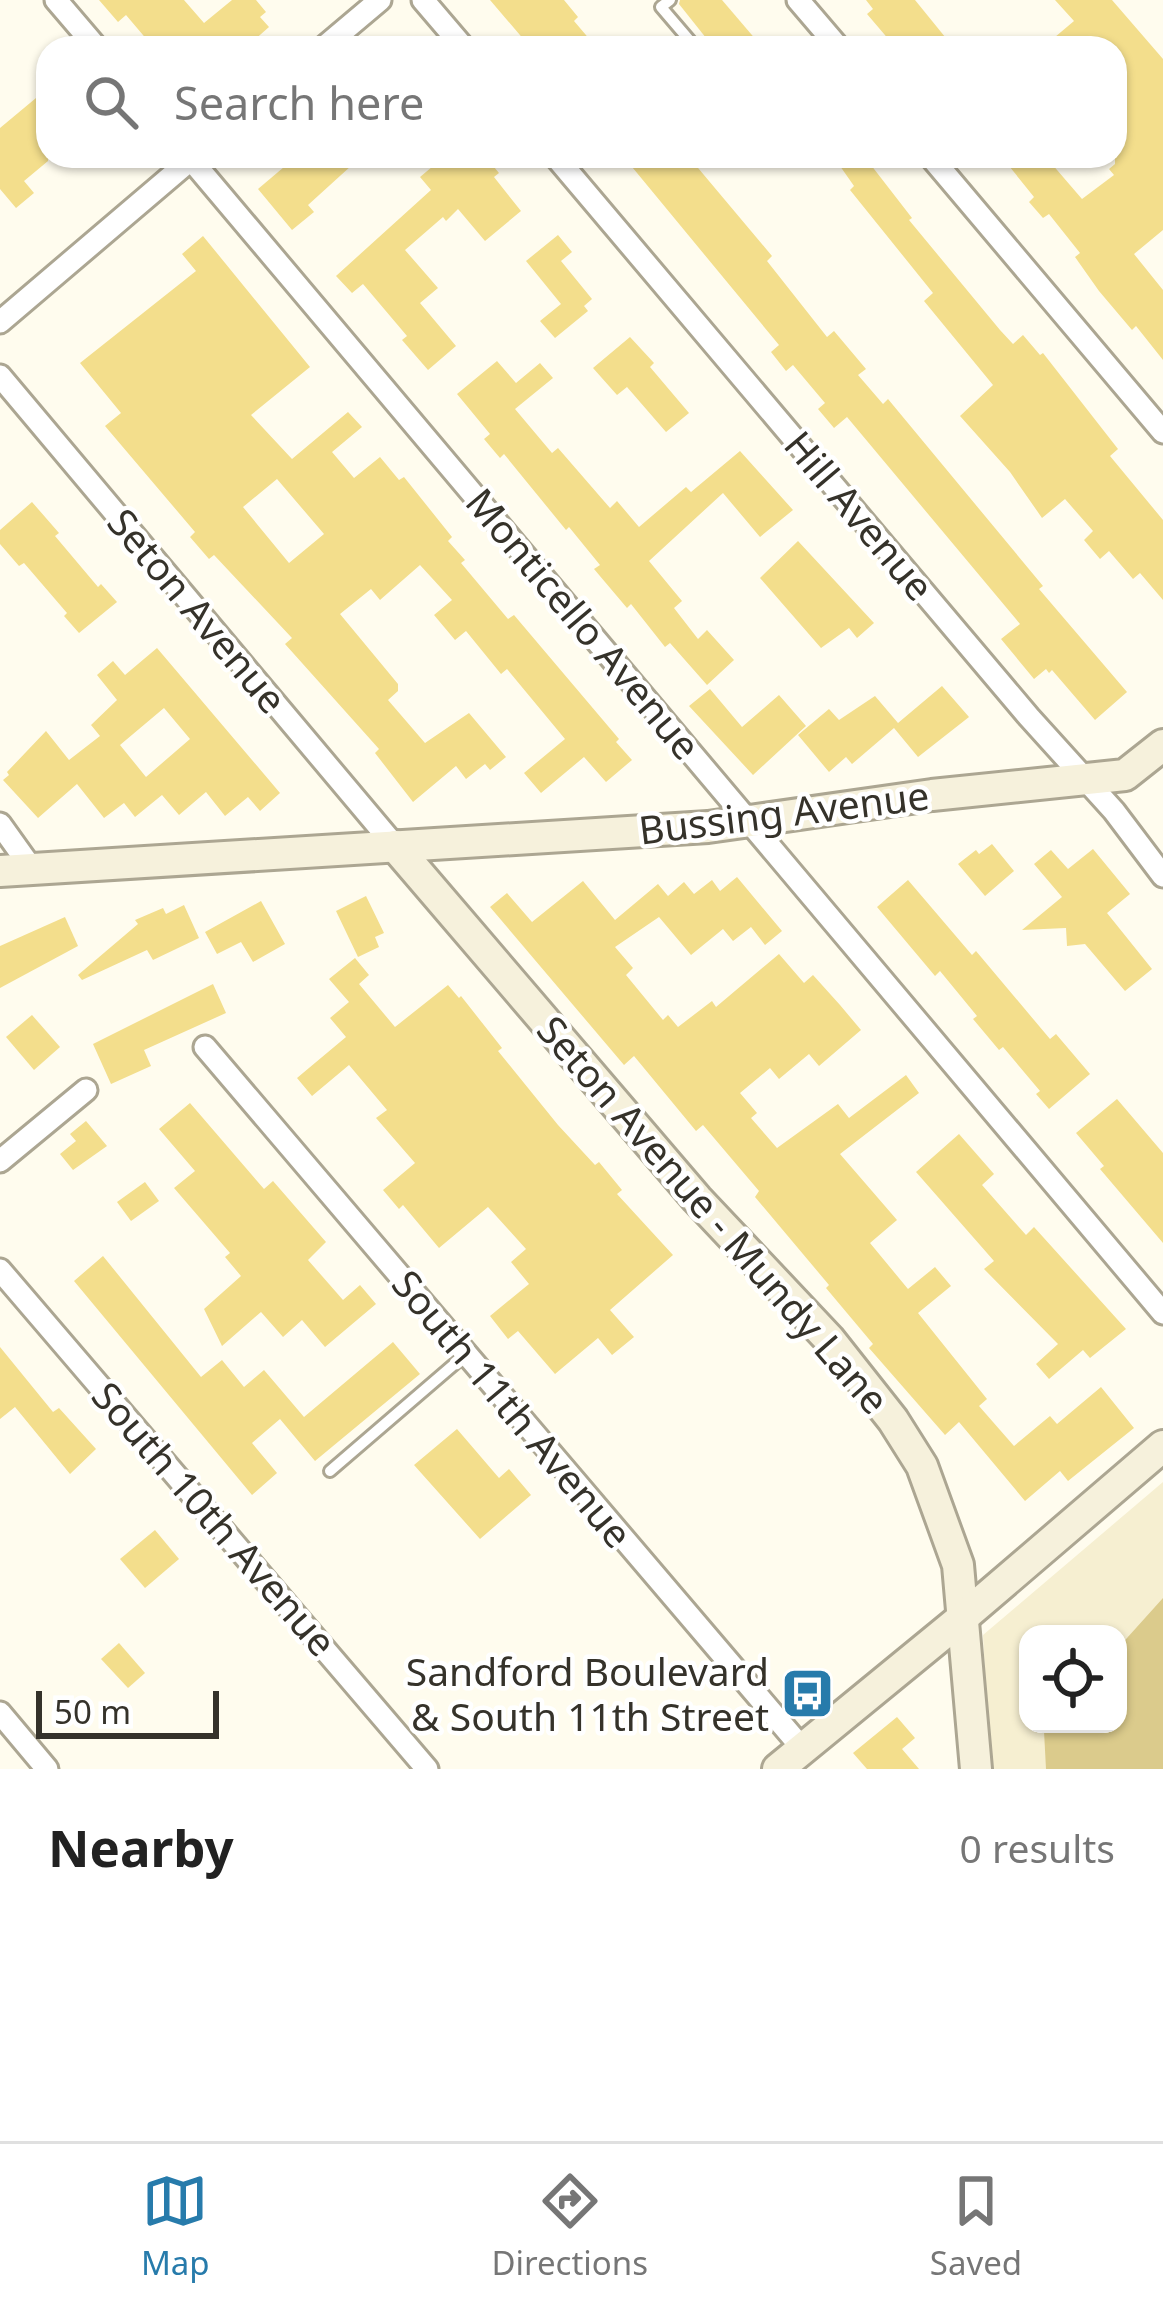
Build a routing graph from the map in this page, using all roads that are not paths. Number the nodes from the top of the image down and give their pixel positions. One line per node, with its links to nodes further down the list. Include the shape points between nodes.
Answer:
1 (56, 0): 6 (street)
2 (380, 0): 7 (street)
3 (423, 0): 8 (street)
4 (670, 0): 9 (lane, via 661,7)
5 (798, 0): 10 (street)
6 (87, 36)
7 (337, 36)
8 (454, 36)
9 (686, 36)
10 (829, 36)
11 (178, 168): 15 (street)
12 (200, 168): 20 (street, Monticello Avenue)
13 (565, 168): 19 (street, Hill Avenue)
14 (940, 168): 17 (street)
15 (0, 322)
16 (0, 376): 22 (street, Seton Avenue)
17 (1163, 432)
18 (1163, 746): 19 (street, Bussing Avenue, via 1125,776)
19 (1087, 779): 20 (street, Bussing Avenue); 24 (street, Hill Avenue)
20 (749, 821): 22 (street, Bussing Avenue); 29 (street, Monticello Avenue)
21 (0, 824): 23 (street)
22 (395, 846): 23 (street, Bussing Avenue); 33 (street, Seton Avenue - Mundy Lane, via 893,1420 950,1534)
23 (15, 868)
24 (1163, 876)
25 (205, 1048): 30 (street, South 11th Avenue)
26 (86, 1090): 27 (street)
27 (0, 1161)
28 (0, 1270): 37 (street, South 10th Avenue)
29 (1163, 1313)
30 (465, 1355): 32 (lane); 35 (street, South 11th Avenue)
31 (1163, 1446): 33 (street)
32 (331, 1472)
33 (961, 1619): 35 (street); 39 (street, Seton Avenue - Mundy Lane)
34 (0, 1713): 36 (street)
35 (811, 1759): 38 (street)
36 (47, 1769)
37 (427, 1769)
38 (778, 1769)
39 (976, 1769)

